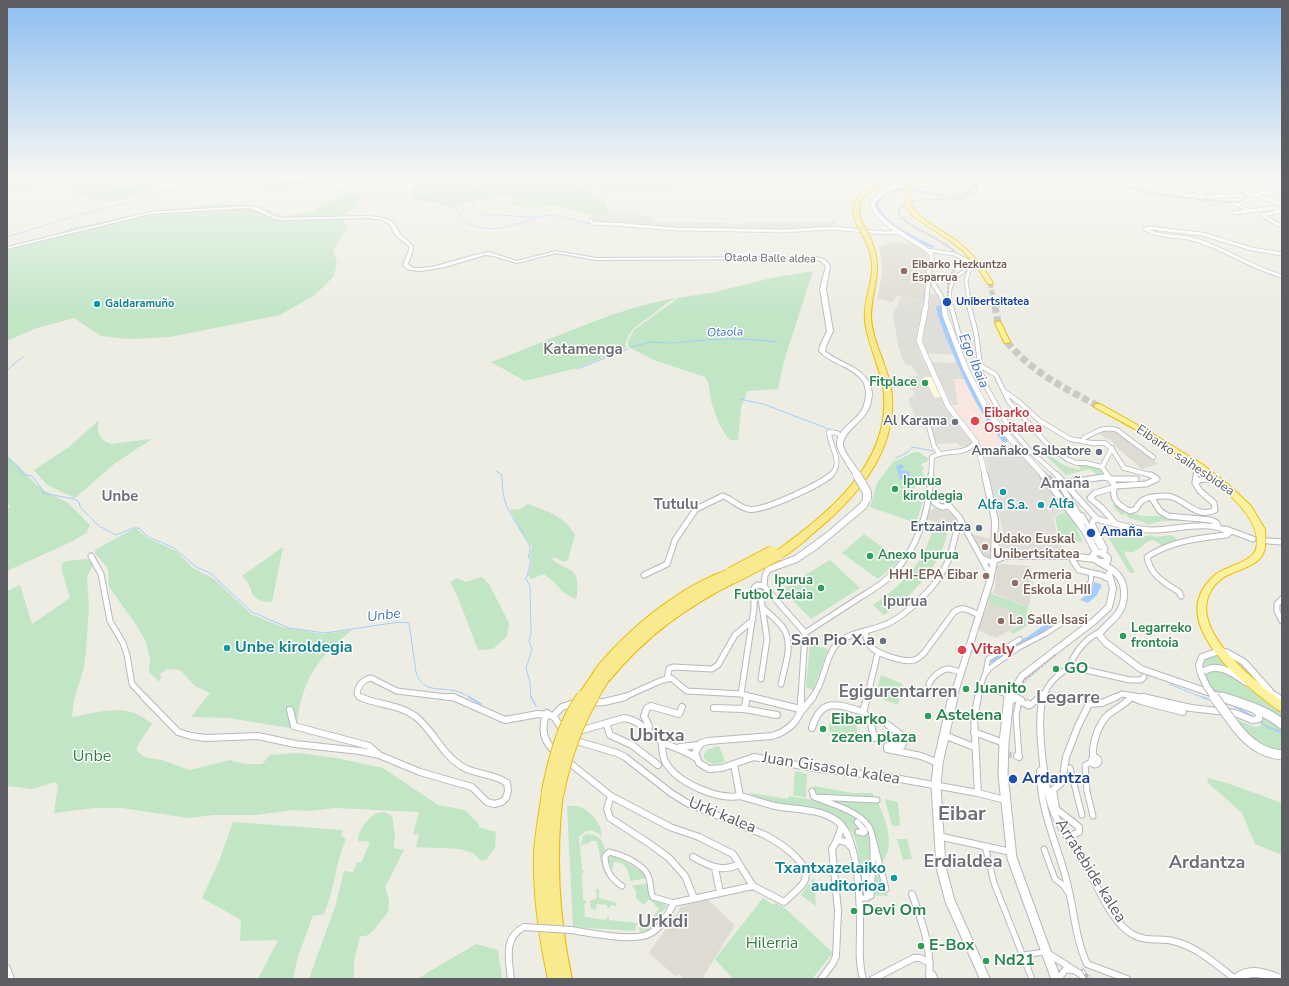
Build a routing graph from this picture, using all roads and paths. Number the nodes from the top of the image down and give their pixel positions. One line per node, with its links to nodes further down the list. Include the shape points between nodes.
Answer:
1 (107, 223): 8 (main road, Otaola Balle aldea)
2 (390, 223): 29 (main road, Otaola Balle aldea, via 402,240 411,246 405,265 415,270 424,270 484,254 495,254 517,262 556,252 596,259 814,258 825,261 828,266 823,289 830,331 822,345 822,351 830,359 858,372 868,386 869,399 863,416)
3 (592, 223): 7 (street, via 709,231 832,228)
4 (857, 223): 155 (highway, bridge, via 874,251 876,268 868,321 889,397 888,420 884,435 866,473 841,504 806,535 666,616 601,676 575,726)
5 (888, 223): 7 (street)
6 (927, 223): 14 (highway, bridge, via 968,252 979,264)
7 (901, 232): 9 (street)
8 (7, 248)
9 (926, 249): 11 (street, bridge, via 954,254); 12 (street, via 931,254)
10 (1282, 254): 13 (street, via 1243,247 1198,233 1145,229 1154,233 1196,240 1250,266)
11 (967, 261): 18 (street, via 964,271 955,278 950,296 953,318 961,342); 20 (street, via 971,268 966,281 967,297)
12 (930, 271): 15 (street); 16 (street, via 931,282)
13 (1282, 276)
14 (990, 283)
15 (928, 295): 16 (street, via 934,292); 31 (street, via 919,341 948,406)
16 (942, 296): 28 (street, via 947,319 965,367 990,416)
17 (998, 323): 19 (highway)
18 (968, 342)
19 (1007, 342)
20 (980, 365): 21 (street); 22 (street)
21 (981, 371): 22 (street); 46 (street, via 984,383 1007,424 1030,451)
22 (992, 372): 23 (street)
23 (1005, 392): 24 (street); 25 (street)
24 (1013, 398): 25 (street); 30 (street, via 1040,421 1070,438)
25 (1009, 402): 39 (street, via 1059,454 1076,463)
26 (1098, 406): 37 (highway, Eibarko saihesbidea)
27 (929, 427): 36 (street, via 934,446)
28 (1007, 435): 34 (street); 42 (street)
29 (842, 437): 74 (main road, bridge, via 840,444 867,492 863,506 809,550 793,560); 76 (street, via 829,432 838,458 836,468 829,476 814,486 773,504 750,510 723,496 699,507 675,540 667,564)
30 (1083, 441): 32 (street, via 1101,442); 38 (street, via 1082,439 1089,435 1111,427)
31 (976, 442): 33 (street); 35 (street)
32 (1112, 448): 39 (street); 49 (street, via 1123,467 1156,478 1155,481 1146,484)
33 (967, 449): 35 (street); 36 (street, via 952,455)
34 (1020, 450): 35 (street); 58 (street)
35 (980, 453): 66 (street, via 995,520)
36 (940, 454): 50 (street, via 932,457)
37 (1184, 456): 40 (highway, Eibarko saihesbidea); 41 (street, via 1195,468)
38 (1153, 457)
39 (1102, 467): 43 (street)
40 (1205, 471): 41 (street); 44 (street, via 1207,477); 48 (highway, Eibarko saihesbidea)
41 (1196, 475): 47 (street)
42 (1048, 476)
43 (1109, 478): 45 (street); 46 (street); 49 (street)
44 (1204, 478): 47 (street); 48 (street)
45 (1136, 479)
46 (1065, 483): 55 (street); 58 (street, via 1063,489 1079,515)
47 (1195, 483): 51 (street, via 1214,503 1213,512 1196,511 1168,496)
48 (1226, 485): 110 (highway, Eibarko saihesbidea, via 1257,520 1262,534 1261,547 1254,558 1219,577 1209,586 1203,597 1202,615 1210,636 1225,658)
49 (1114, 487): 51 (street, via 1112,492 1115,500 1130,511 1136,509 1142,500); 57 (street, via 1095,493 1090,498)
50 (930, 496): 52 (street); 53 (street)
51 (1151, 497): 59 (street, via 1163,513 1207,520)
52 (935, 502): 53 (street); 56 (street, via 938,499 946,501)
53 (927, 508): 92 (street, via 917,538 899,567 886,580)
54 (1082, 515): 67 (street, via 1100,547)
55 (1097, 519): 57 (street); 67 (street, via 1093,521 1093,527)
56 (961, 523): 61 (street); 62 (street)
57 (1116, 524): 59 (street, via 1152,530)
58 (1083, 527): 67 (street)
59 (1218, 527): 60 (street)
60 (1226, 529): 63 (street); 84 (street, via 1229,533 1227,535 1192,540 1160,550 1146,558 1154,574)
61 (956, 532): 62 (street); 91 (street, via 946,564 927,593 891,622)
62 (968, 534): 72 (street)
63 (1253, 539)
64 (1268, 541): 65 (street)
65 (1282, 542)
66 (995, 545): 70 (street, via 999,552); 73 (street)
67 (1099, 555): 71 (street); 79 (street); 79 (street, via 1105,563 1108,560)
68 (91, 556): 143 (street, via 101,574 110,621 127,654 132,684 178,732 206,738 258,736 295,744)
69 (753, 556): 74 (street)
70 (1006, 556): 71 (street); 73 (street)
71 (1076, 556): 75 (street, via 1073,561 1076,568)
72 (981, 557): 73 (street, via 988,561); 78 (street)
73 (994, 560): 78 (street)
74 (769, 569): 77 (street)
75 (1092, 574): 79 (street); 82 (street, via 1089,586)
76 (644, 575)
77 (764, 576): 80 (street); 81 (street)
78 (991, 576): 87 (street)
79 (1108, 576): 93 (street, via 1118,575 1124,592 1122,605); 114 (street, via 1113,594 1106,610 1022,676)
80 (755, 588): 81 (street); 83 (street); 88 (street)
81 (765, 588): 83 (street); 92 (street)
82 (1085, 590)
83 (760, 592): 86 (street)
84 (1181, 596)
85 (1282, 599): 90 (street, via 1277,604 1276,611)
86 (764, 608): 105 (street, via 767,639); 106 (street, via 787,637 788,650)
87 (979, 615): 96 (street, via 959,608 919,659 907,661); 100 (street)
88 (752, 620): 104 (street, via 735,635 718,665 712,669 673,667 669,669); 111 (street)
89 (1065, 621): 102 (street, via 1018,648 990,668)
90 (1282, 621)
91 (864, 632): 96 (street, via 868,646); 115 (street, via 848,636 834,647 819,689)
92 (805, 633): 112 (street)
93 (1102, 637): 94 (street); 94 (street, via 1095,633); 119 (street, via 1141,668)
94 (1091, 638): 99 (street, via 1074,656 1070,664)
95 (1020, 639): 102 (street, via 988,659)
96 (878, 652): 125 (street)
97 (1216, 652): 101 (street, via 1202,657 1199,665)
98 (1226, 652): 116 (street, via 1246,662)
99 (1072, 667): 103 (street, via 1130,680 1141,680); 109 (street, via 1066,669)
100 (960, 672): 107 (street, via 950,669 944,671 931,679); 148 (street)
101 (1200, 674): 110 (street, via 1209,667 1220,668); 144 (street, bridge, via 1237,728 1255,746 1269,753)
102 (984, 676): 108 (street)
103 (1144, 677)
104 (667, 679): 111 (street, via 671,678 687,691); 127 (street, via 617,698 595,703 575,702)
105 (761, 679)
106 (781, 684)
107 (929, 684)
108 (980, 688): 114 (street, via 990,688); 134 (street)
109 (1045, 691): 117 (street, via 1031,705); 151 (street, Arratebide kalea, via 1041,714)
110 (1261, 692): 120 (highway, Eibarko saihesbidea)
111 (744, 695): 122 (street); 124 (street)
112 (801, 696): 115 (street); 124 (street)
113 (1130, 696): 119 (street, via 1141,696 1191,708 1235,713 1252,720 1259,719 1259,714); 126 (street); 147 (street, via 1128,701 1106,718 1093,747); 169 (street, via 1122,694 1102,704 1090,704 1078,726 1066,757 1062,782 1053,790 1056,809 1079,827 1077,834)
114 (1012, 698): 117 (street, via 1015,696); 139 (street)
115 (810, 700): 124 (street)
116 (1282, 703)
117 (1029, 704): 145 (street, via 1019,701 1016,715)
118 (682, 707): 133 (street, via 679,714 651,706 647,708 644,716 649,726)
119 (1253, 707): 130 (street)
120 (1282, 707)
121 (714, 708): 122 (street)
122 (744, 709): 128 (street)
123 (290, 710): 143 (street, via 294,726 370,746)
124 (800, 711): 140 (street, via 790,727 782,733 708,741)
125 (863, 712): 132 (street, via 842,705 826,705 818,712); 137 (street, via 870,719)
126 (1183, 712)
127 (550, 715): 135 (street, via 562,730); 143 (street, via 505,720 453,697 390,689 375,678 369,678 357,689 360,697 408,712 433,736 446,755 474,773 502,779 507,783 508,791 502,802 494,804 487,802 472,787 420,772); 157 (street, via 542,726 549,748)
128 (777, 715)
129 (606, 723): 133 (street, via 631,718); 135 (street); 149 (street, via 610,735 632,745)
130 (1282, 724)
131 (888, 726): 148 (street, via 901,735 904,741 902,746 888,746 887,749 921,756)
132 (812, 728)
133 (648, 731): 138 (street)
134 (974, 732): 139 (street); 142 (street)
135 (569, 734): 179 (street, Urki kalea, via 570,738 577,742 625,757 685,802 766,834 793,855 806,873 804,882 784,902)
136 (949, 737): 142 (street)
137 (874, 738)
138 (662, 742): 141 (street); 158 (street, via 661,752 664,760 677,776 705,791 734,798)
139 (1004, 743): 161 (street)
140 (699, 745): 141 (street); 146 (street, via 695,753)
141 (678, 747): 146 (street, Juan Gisasola kalea)
142 (974, 747): 156 (street)
143 (379, 755)
144 (1282, 755)
145 (1018, 757)
146 (696, 758): 150 (street, Juan Gisasola kalea, via 702,766 709,769 716,770)
147 (1093, 760): 163 (street, via 1085,765 1087,792)
148 (938, 763): 153 (street)
149 (658, 765)
150 (734, 765): 153 (street, Juan Gisasola kalea, via 754,757 889,776); 158 (street)
151 (1044, 768): 169 (street, Arratebide kalea, via 1051,804); 183 (street, via 1040,771 1040,778 1045,817 1061,858)
152 (1070, 768): 162 (street)
153 (936, 786): 156 (street, Juan Gisasola kalea); 168 (street)
154 (812, 791): 159 (street)
155 (552, 793): 195 (highway, via 541,854 547,939); 196 (highway, via 550,878 556,935)
156 (978, 793): 161 (street, Juan Gisasola kalea)
157 (611, 796): 176 (street, via 670,827 699,837 733,854); 184 (street, via 607,809 610,818 665,852 677,864)
158 (740, 796): 165 (street, via 822,814)
159 (814, 797): 160 (street); 167 (street, via 850,812 867,825)
160 (877, 800)
161 (1005, 800): 174 (street)
162 (1082, 814)
163 (1093, 816)
164 (857, 822): 166 (street, via 865,831)
165 (842, 826): 170 (street); 172 (street)
166 (858, 832)
167 (872, 834): 180 (street); 185 (street, via 871,896 864,874 867,898)
168 (938, 836): 171 (street); 200 (street, via 941,867 950,901)
169 (1068, 837): 205 (street, Arratebide kalea, via 1124,928 1134,936 1146,940 1168,940 1182,944)
170 (836, 842): 172 (street, via 846,842); 197 (street, via 832,851 838,911 836,956 834,963)
171 (985, 846): 174 (street); 188 (street, via 994,883)
172 (852, 848): 185 (street)
173 (1044, 849): 183 (street, via 1055,879 1063,885)
174 (1011, 852): 187 (street)
175 (693, 857): 177 (street)
176 (739, 864): 177 (street, via 731,869); 179 (street)
177 (716, 868): 181 (street)
178 (622, 886): 186 (street, via 607,870 605,856 610,852 642,868 649,877 653,897)
179 (753, 886): 181 (street)
180 (886, 889)
181 (720, 893): 184 (street)
182 (912, 894): 189 (street, via 931,952)
183 (1070, 897): 204 (street, via 1078,942 1087,964)
184 (694, 898): 186 (street)
185 (859, 898): 198 (street, via 860,971)
186 (674, 903): 194 (street, bridge, via 661,923 652,932 643,936 524,927 517,929 511,935 510,941)
187 (1045, 952): 188 (street); 191 (street); 202 (street)
188 (1023, 955): 201 (street)
189 (930, 963): 192 (street); 199 (street, via 914,958)
190 (7, 968): 193 (street)
191 (1073, 970): 202 (street, via 1066,969); 203 (street)
192 (931, 977)
193 (11, 979)
194 (511, 979)
195 (555, 979)
196 (565, 979)
197 (821, 979)
198 (863, 979)
199 (874, 979)
200 (985, 979)
201 (1032, 979)
202 (1057, 979)
203 (1088, 979)
204 (1127, 979)
205 (1236, 979): 206 (street, Arratebide kalea, via 1246,972 1257,971)
206 (1279, 979)

